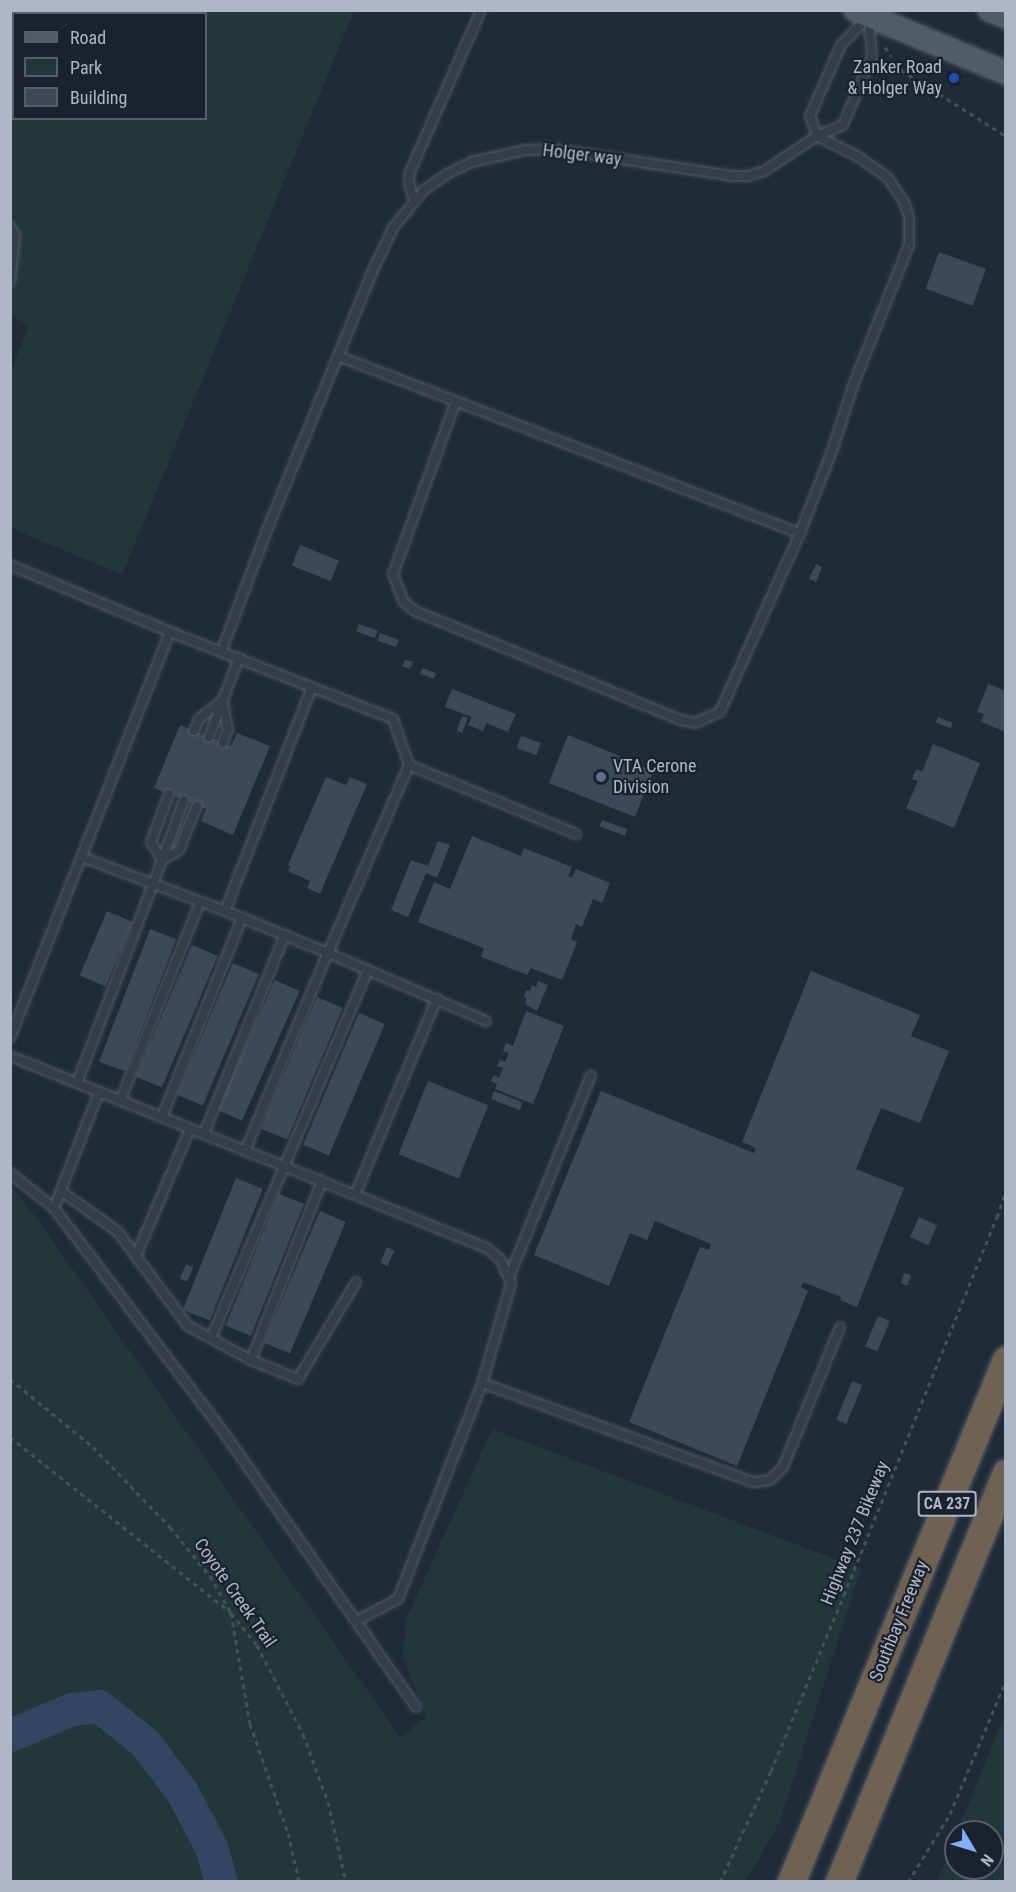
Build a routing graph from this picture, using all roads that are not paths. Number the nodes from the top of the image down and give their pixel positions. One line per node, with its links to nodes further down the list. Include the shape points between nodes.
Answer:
1 (481, 10): 7 (lane, via 410,172)
2 (989, 10): 4 (main road)
3 (862, 13): 5 (main road); 6 (lane, via 841,45 810,116); 6 (lane, via 873,56 843,125)
4 (1005, 17)
5 (1005, 73)
6 (817, 136): 7 (lane, Holger way, via 764,171 748,176 554,149 498,154 447,174); 12 (lane, via 887,177 904,202 910,232 895,285)
7 (414, 201): 10 (lane, Holger way, via 393,228)
8 (10, 226): 9 (lane, via 15,236)
9 (10, 282)
10 (338, 356): 11 (lane); 15 (lane, Holger way)
11 (456, 401): 12 (lane); 12 (lane, via 393,574 404,602 415,611 681,720 695,723 720,712)
12 (800, 533)
13 (10, 564): 14 (lane)
14 (170, 632): 15 (lane); 27 (lane)
15 (222, 650): 16 (lane)
16 (238, 657): 17 (lane); 18 (lane)
17 (312, 687): 22 (lane, via 393,719); 31 (lane)
18 (223, 701): 19 (lane, via 199,719); 20 (lane); 21 (lane, via 228,729)
19 (194, 731)
20 (209, 737)
21 (223, 743)
22 (409, 765): 26 (lane); 34 (lane)
23 (169, 794): 28 (lane, via 151,842)
24 (184, 800): 28 (lane)
25 (197, 806): 28 (lane, via 179,850)
26 (576, 834)
27 (82, 857): 29 (lane); 38 (lane)
28 (162, 860): 29 (lane)
29 (153, 884): 30 (lane); 41 (lane)
30 (200, 902): 31 (lane); 43 (lane)
31 (225, 911): 32 (lane)
32 (242, 918): 33 (lane); 44 (lane)
33 (285, 935): 34 (lane); 46 (lane)
34 (328, 953): 35 (lane); 47 (lane)
35 (368, 970): 36 (lane); 48 (lane)
36 (437, 998): 37 (lane); 52 (lane)
37 (486, 1021)
38 (10, 1038)
39 (10, 1056): 41 (lane)
40 (591, 1076): 55 (lane)
41 (77, 1083): 42 (lane)
42 (99, 1092): 43 (lane); 51 (lane)
43 (120, 1101): 44 (lane)
44 (162, 1117): 45 (lane)
45 (190, 1129): 46 (lane); 54 (lane)
46 (204, 1134): 47 (lane)
47 (245, 1151): 48 (lane)
48 (284, 1166): 50 (lane); 58 (lane)
49 (10, 1173): 53 (lane)
50 (322, 1181): 52 (lane); 59 (lane)
51 (61, 1191): 53 (lane); 54 (lane, via 118,1232)
52 (355, 1195): 55 (lane, via 487,1248)
53 (54, 1208): 64 (lane, via 227,1437)
54 (136, 1256): 58 (lane, via 188,1326)
55 (510, 1275): 61 (lane, via 510,1293)
56 (356, 1282): 59 (lane, via 298,1379)
57 (840, 1326): 61 (lane, via 783,1467 762,1483)
58 (211, 1338): 59 (lane)
59 (251, 1360)
60 (1005, 1360): 66 (highway, Southbay Freeway / CA 237)
61 (482, 1383): 64 (lane, via 398,1599)
62 (1005, 1473): 67 (highway)
63 (1005, 1519): 68 (highway)
64 (356, 1621): 65 (lane)
65 (416, 1707)
66 (791, 1881)
67 (838, 1881)
68 (858, 1881)

